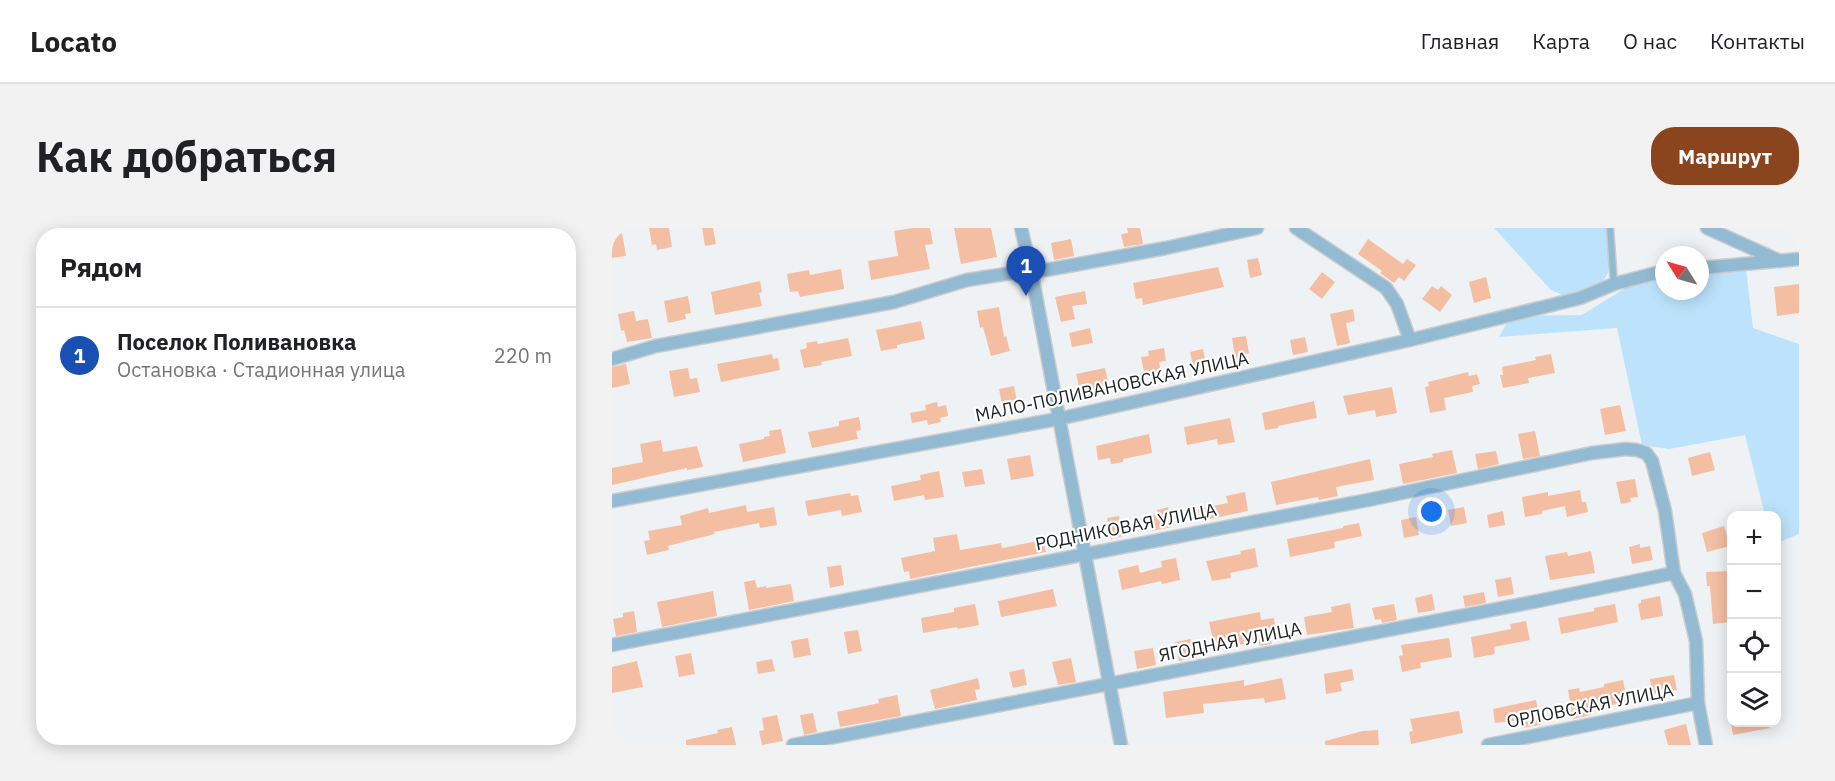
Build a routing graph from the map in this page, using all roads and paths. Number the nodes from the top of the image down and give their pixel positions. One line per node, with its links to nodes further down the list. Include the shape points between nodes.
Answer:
1 (1021, 228): 9 (street)
2 (1257, 228): 9 (street, via 1166,248)
3 (1296, 228): 12 (street, via 1386,288 1397,304)
4 (1610, 228): 11 (lane)
5 (1707, 228): 7 (street)
6 (1799, 259): 7 (street)
7 (1781, 261): 8 (street)
8 (1709, 267)
9 (1031, 270): 13 (street, via 967,280 894,302 656,346); 14 (street)
10 (1655, 273): 11 (street, МАЛО-ПОЛИВАНОВСКАЯ УЛИЦА)
11 (1614, 284): 12 (street, МАЛО-ПОЛИВАНОВСКАЯ УЛИЦА, via 1580,298)
12 (1410, 340): 14 (street, МАЛО-ПОЛИВАНОВСКАЯ УЛИЦА)
13 (612, 358)
14 (1058, 419): 15 (street, МАЛО-ПОЛИВАНОВСКАЯ УЛИЦА); 16 (street)
15 (612, 501)
16 (1085, 554): 17 (street, РОДНИКОВАЯ УЛИЦА, via 1626,449 1642,451 1652,461 1665,511); 18 (street, РОДНИКОВАЯ УЛИЦА); 19 (street)
17 (1674, 573): 19 (street, ЯГОДНАЯ УЛИЦА); 20 (street, via 1685,594 1696,640)
18 (612, 645)
19 (1110, 684): 21 (street, ЯГОДНАЯ УЛИЦА); 22 (street)
20 (1698, 703): 23 (street, ОРЛОВСКАЯ УЛИЦА); 24 (street)
21 (794, 745)
22 (1121, 745)
23 (1488, 745)
24 (1706, 745)

